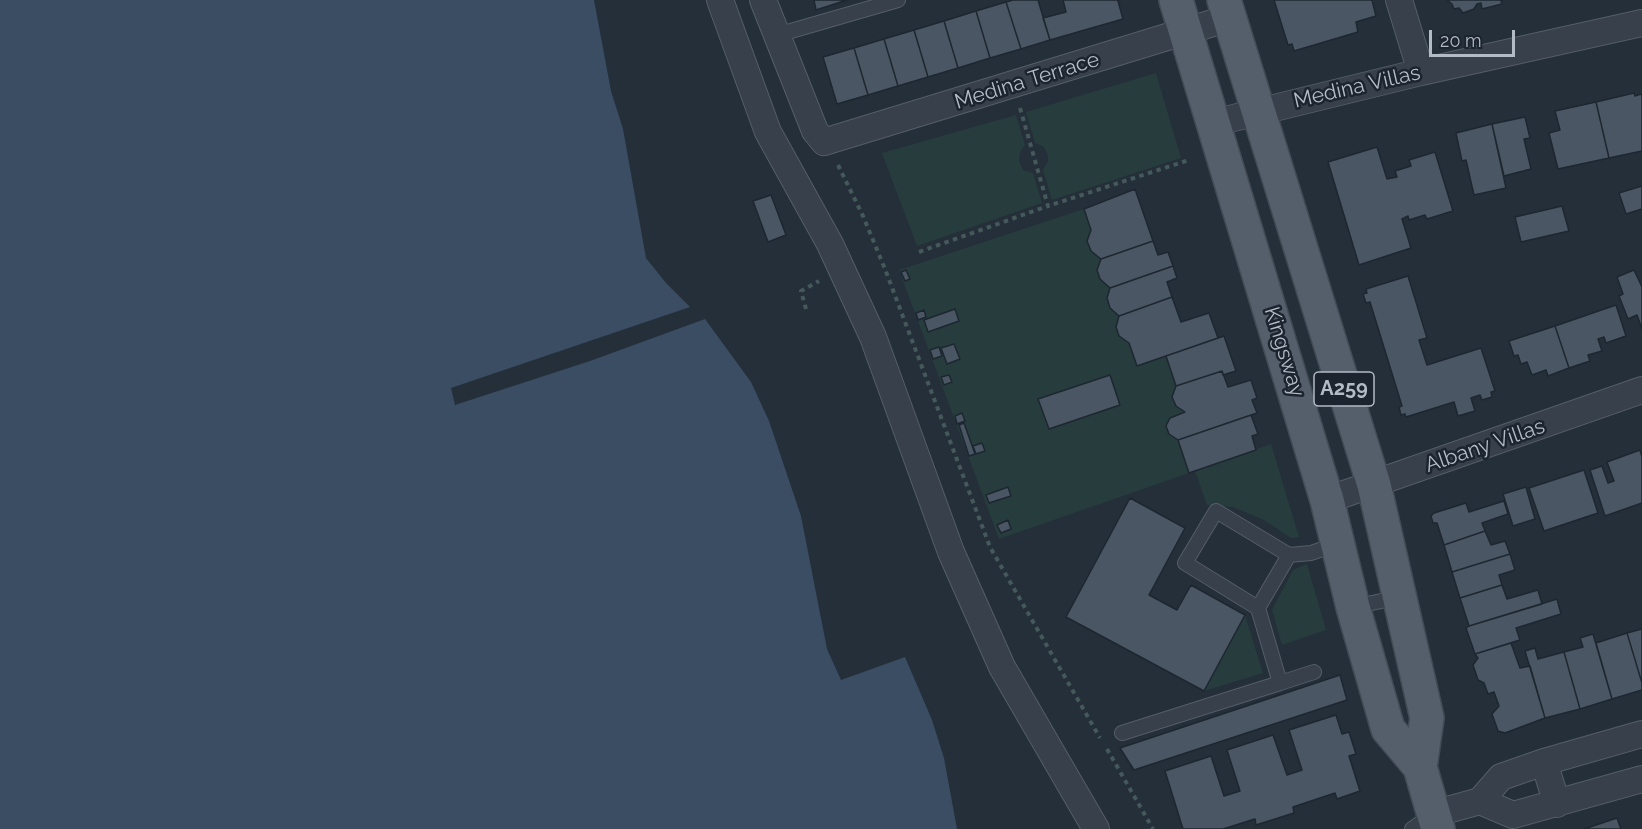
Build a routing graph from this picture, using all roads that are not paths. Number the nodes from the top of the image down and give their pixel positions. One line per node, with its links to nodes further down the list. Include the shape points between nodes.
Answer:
1 (720, 0): 31 (street, via 768,132 830,244 873,337 951,552 1002,667)
2 (764, 0): 9 (street)
3 (898, 0): 9 (lane)
4 (1176, 0): 8 (main road, Kingsway / A259)
5 (1399, 0): 10 (street)
6 (1227, 9): 8 (street, Medina Terrace); 11 (main road, Kingsway / A259)
7 (1642, 23): 10 (street, Medina Villas)
8 (1186, 32): 9 (street, Medina Terrace, via 824,142 815,131); 12 (main road, Kingsway / A259)
9 (777, 35)
10 (1421, 72): 11 (street, Medina Villas)
11 (1259, 111): 12 (street, Medina Villas); 14 (main road, Kingsway / A259)
12 (1213, 123): 15 (main road, Kingsway / A259)
13 (1642, 390): 14 (street, Albany Villas)
14 (1374, 484): 15 (street, Albany Villas); 18 (main road, Kingsway / A259)
15 (1327, 500): 16 (main road, Kingsway / A259)
16 (1339, 544): 17 (lane); 19 (main road, Kingsway / A259)
17 (1288, 555): 20 (lane); 20 (lane, via 1216,511 1185,563)
18 (1400, 597): 19 (lane); 26 (main road, Kingsway / A259, via 1427,718)
19 (1353, 607): 26 (main road, Kingsway / A259, via 1388,729)
20 (1258, 608): 22 (lane)
21 (1314, 672): 22 (lane)
22 (1280, 683): 23 (lane)
23 (1122, 733)
24 (1642, 734): 25 (street)
25 (1544, 762): 28 (street, via 1502,777); 29 (street)
26 (1420, 767): 30 (main road, Kingsway / A259)
27 (1642, 779): 29 (street)
28 (1479, 801): 29 (street, via 1512,815); 30 (street); 32 (street)
29 (1557, 804)
30 (1428, 824)
31 (1096, 829)
32 (1489, 829)

